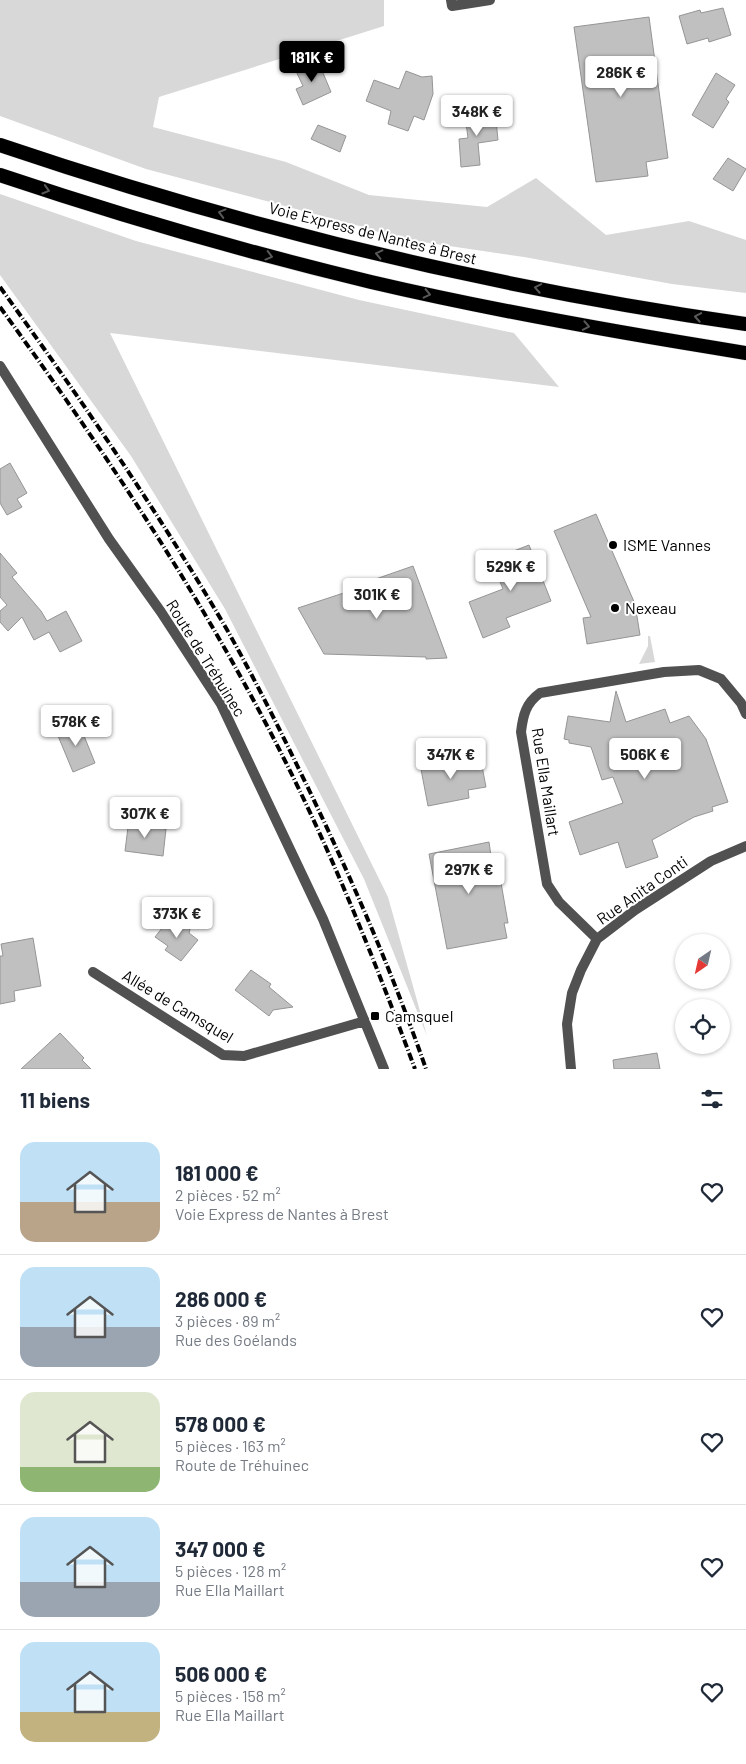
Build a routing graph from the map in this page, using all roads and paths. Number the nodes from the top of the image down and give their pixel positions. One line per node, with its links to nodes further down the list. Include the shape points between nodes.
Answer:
1 (451, 0): 2 (street, via 452,6)
2 (490, 0)
3 (0, 144): 5 (highway, Voie Express de Nantes à Brest, one-way to 3, via 526,286 368,251 155,194)
4 (0, 174): 6 (highway, one-way to 6, via 218,242 370,282 616,332)
5 (746, 324)
6 (746, 353)
7 (0, 366): 12 (street, Route de Tréhuinec, via 109,539 221,704 323,919)
8 (746, 714): 10 (street, Rue Ella Maillart, via 741,702 721,679 699,670 664,672 540,693 526,707 521,732 547,884 558,902)
9 (746, 846): 10 (street, Rue Anita Conti, via 711,861)
10 (597, 939): 14 (street, Rue Anita Conti, via 572,993 567,1024)
11 (93, 972): 12 (street, Allée de Camsquel, via 224,1055 244,1056)
12 (365, 1021): 13 (street, Route de Tréhuinec)
13 (384, 1069)
14 (571, 1069)

